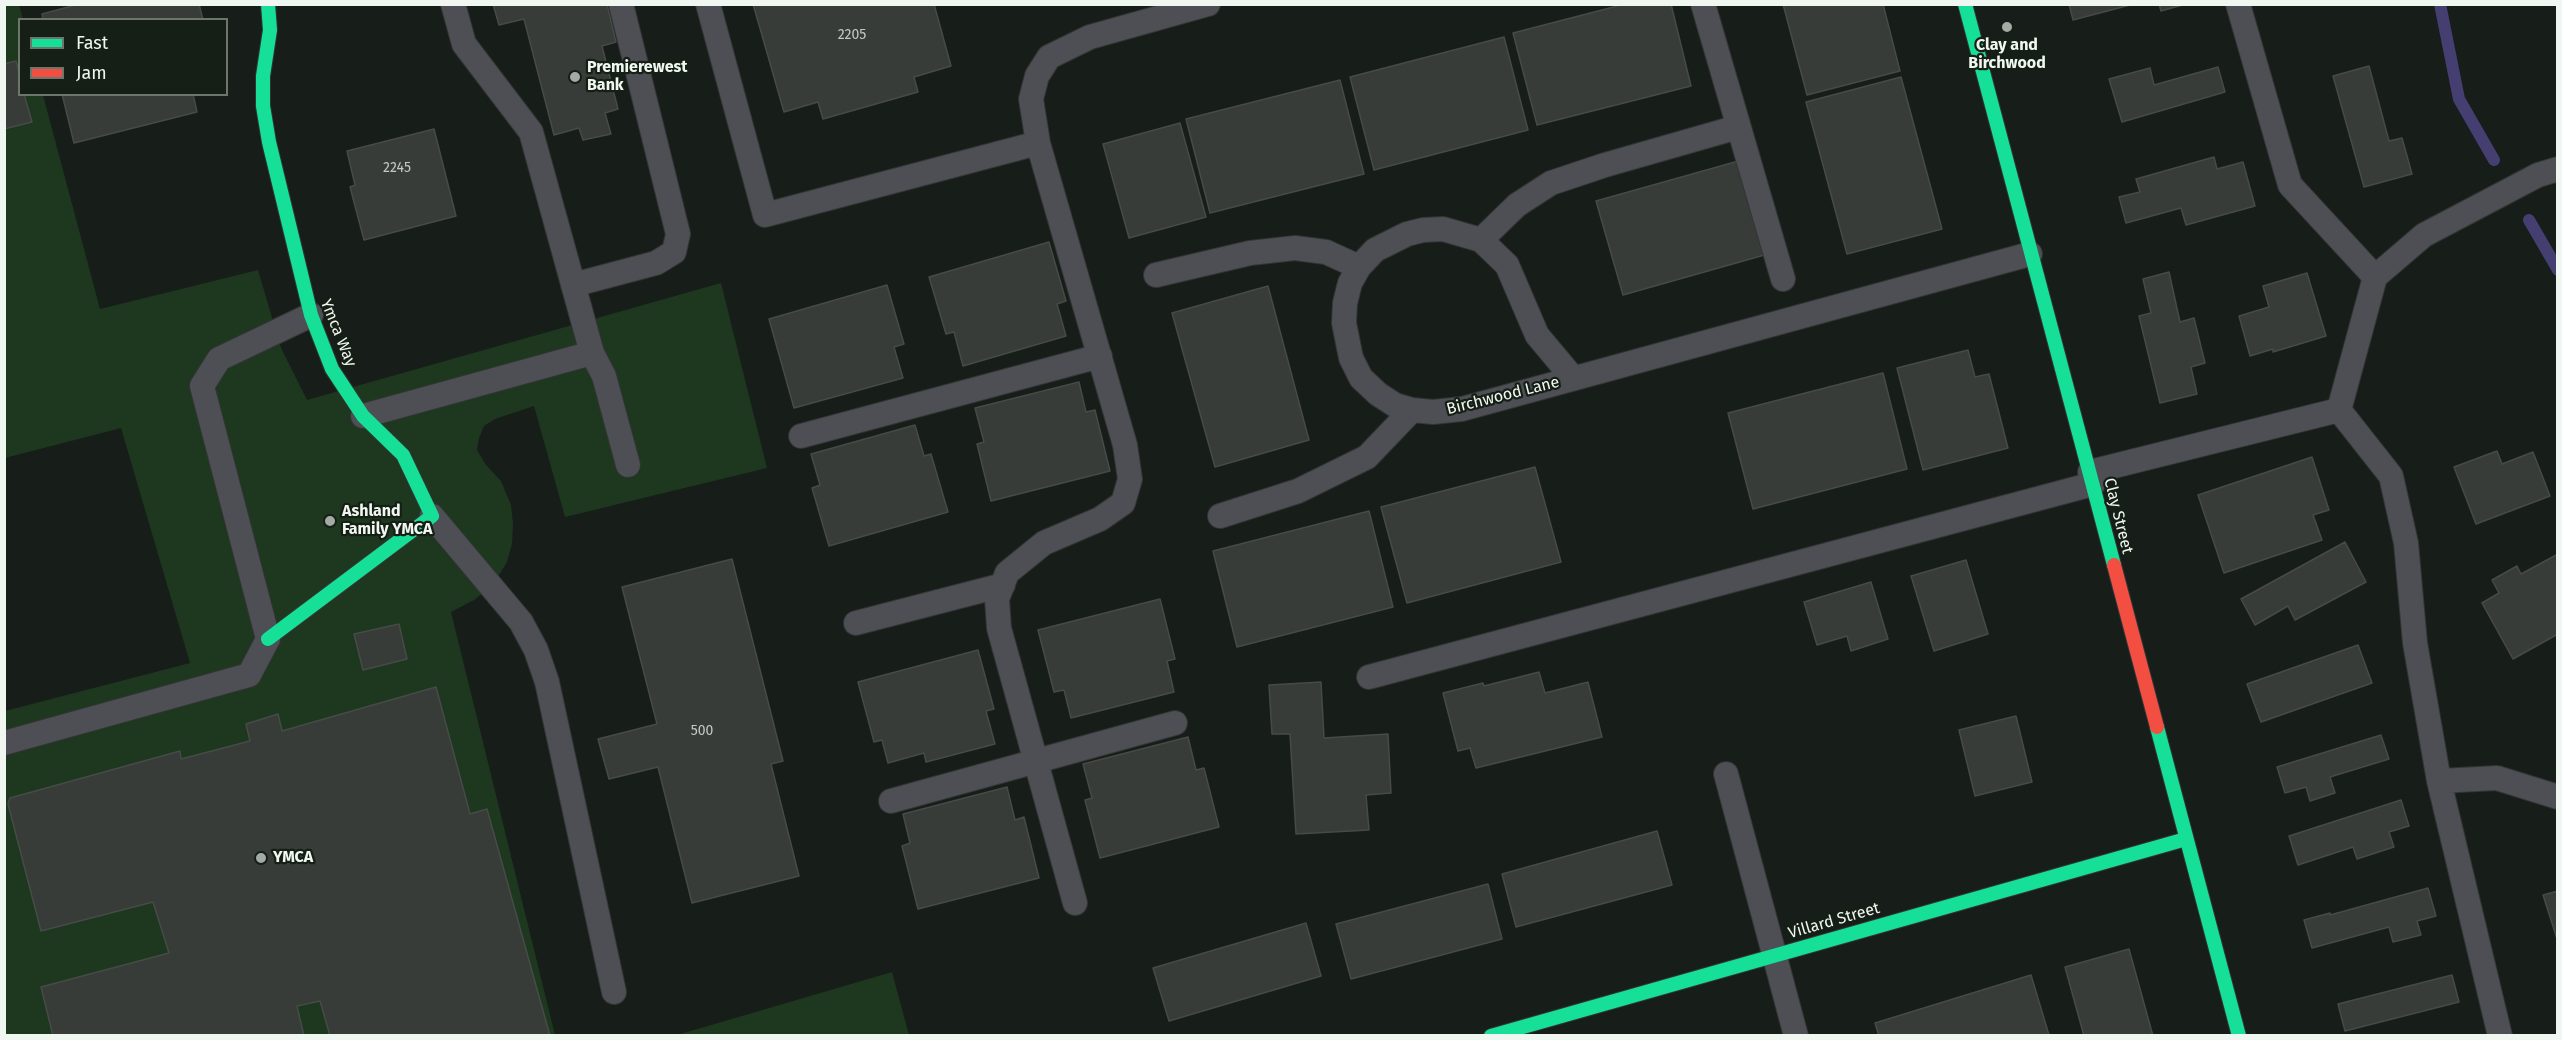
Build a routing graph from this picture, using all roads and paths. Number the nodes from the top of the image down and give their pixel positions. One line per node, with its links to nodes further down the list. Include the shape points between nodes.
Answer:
1 (268, 4): 19 (street, Ymca Way, via 270,30 263,106)
2 (453, 4): 18 (lane, via 464,44 531,132)
3 (621, 4): 18 (lane, via 678,234 674,252 656,263)
4 (708, 4): 10 (lane, via 765,215)
5 (1208, 4): 10 (lane, via 1089,37 1048,57 1037,76 1031,99)
6 (1703, 4): 9 (lane)
7 (1965, 4): 13 (street, Clay Street)
8 (2238, 4): 16 (lane, via 2290,185)
9 (1738, 127): 12 (lane, via 1551,183 1516,205); 17 (lane)
10 (1038, 142): 21 (lane)
11 (2558, 169): 16 (lane, via 2424,235)
12 (1480, 240): 14 (lane, Birchwood Lane, via 1443,229 1423,230 1375,250); 22 (lane, Birchwood Lane, via 1507,265 1537,335)
13 (2030, 254): 22 (lane, Birchwood Lane); 28 (street, Clay Street)
14 (1359, 267): 15 (lane, via 1326,252 1295,248 1250,253); 23 (lane, Birchwood Lane, via 1344,303 1351,358 1361,378 1378,394)
15 (1156, 275)
16 (2374, 278): 24 (lane)
17 (1783, 279)
18 (573, 285): 20 (lane)
19 (311, 315): 25 (street, Ymca Way, via 332,369); 33 (lane, via 219,359 202,386)
20 (592, 354): 25 (lane); 27 (lane, via 604,376)
21 (1100, 356): 26 (lane); 31 (lane, via 1125,445 1130,479 1123,503 1100,519 1044,543 1007,573)
22 (1573, 378): 23 (lane, Birchwood Lane, via 1462,409)
23 (1412, 410): 30 (lane, via 1367,457 1298,490)
24 (2339, 410): 28 (lane); 39 (lane, via 2391,476 2406,543 2415,643)
25 (363, 416): 29 (street, Ymca Way, via 403,455)
26 (801, 436)
27 (628, 465)
28 (2091, 478): 34 (lane); 42 (street, Clay Street)
29 (432, 516): 33 (street); 45 (lane, via 520,622 536,650 547,682)
30 (1220, 516)
31 (1003, 585): 32 (lane); 37 (lane, via 997,599 999,628)
32 (856, 623)
33 (268, 639): 36 (lane, via 249,675)
34 (1369, 677)
35 (1175, 723): 37 (lane)
36 (4, 743)
37 (1036, 762): 41 (lane); 43 (lane)
38 (1726, 774): 44 (lane)
39 (2439, 781): 40 (lane, via 2497,778); 49 (lane)
40 (2558, 797)
41 (891, 801)
42 (2186, 839): 44 (street, Villard Street); 48 (street, Clay Street)
43 (1075, 903)
44 (1774, 956): 46 (street, Villard Street); 47 (lane)
45 (614, 992)
46 (1491, 1035)
47 (1796, 1035)
48 (2239, 1035)
49 (2500, 1035)

